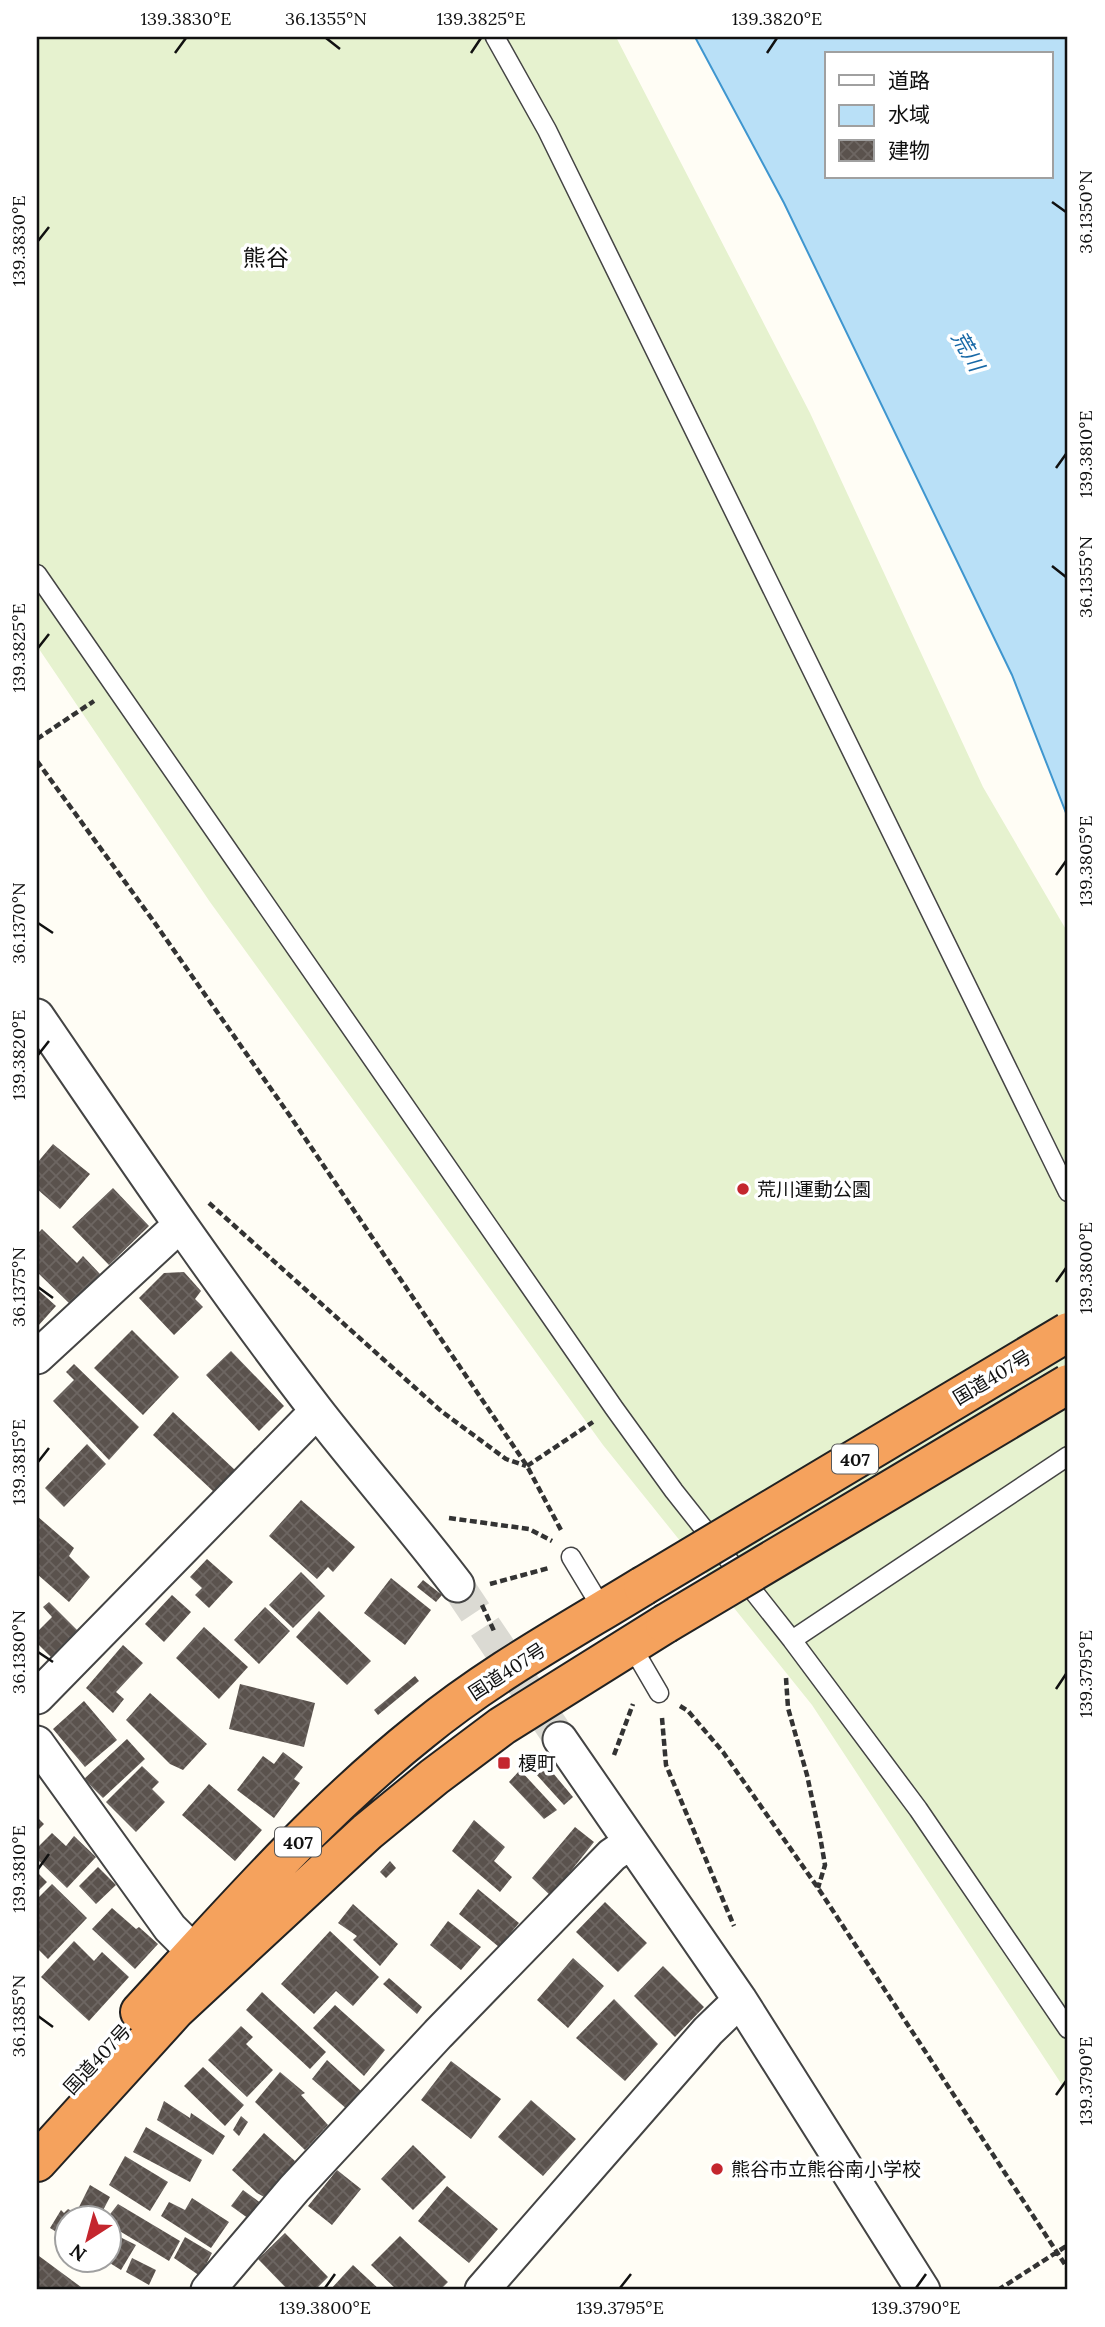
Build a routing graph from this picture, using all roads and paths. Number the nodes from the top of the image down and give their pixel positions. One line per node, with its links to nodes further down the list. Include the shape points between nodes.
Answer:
1 (495, 37): 7 (lane, via 547,130)
2 (37, 574): 22 (lane, via 614,1408)
3 (80, 710): 4 (path)
4 (37, 739)
5 (37, 761): 15 (path, via 283,1105)
6 (37, 1016): 8 (street)
7 (1068, 1192)
8 (191, 1216): 10 (street); 12 (street); 15 (path, via 210,1202 441,1411 506,1460)
9 (1068, 1332): 20 (highway, 国道407号 / 407, bridge)
10 (37, 1357)
11 (1068, 1384): 23 (highway, 407, bridge)
12 (317, 1411): 19 (street); 26 (street)
13 (583, 1428): 15 (path)
14 (1068, 1456): 22 (lane)
15 (527, 1466): 18 (path)
16 (440, 1517): 17 (path)
17 (529, 1529)
18 (572, 1557): 19 (path); 20 (lane)
19 (473, 1590): 21 (path)
20 (603, 1610): 34 (highway, 国道407号 / 407, via 477,1690 374,1769 282,1858)
21 (494, 1631)
22 (792, 1640): 31 (path, via 783,1646 788,1708 825,1865); 36 (lane, via 918,1809)
23 (631, 1645): 24 (lane); 32 (highway, 407, via 502,1726 434,1777 367,1832)
24 (659, 1693): 31 (path, via 688,1711 723,1752); 33 (path, via 666,1765)
25 (637, 1694): 29 (path)
26 (37, 1697)
27 (560, 1739): 30 (street)
28 (37, 1743): 34 (street, via 170,1928)
29 (614, 1756)
30 (631, 1842): 35 (street); 43 (street, via 612,1855 438,2034 294,2189)
31 (818, 1888): 41 (path)
32 (264, 1929): 38 (highway, via 176,2009); 39 (highway, 407, via 190,2019)
33 (737, 1932)
34 (194, 1953): 37 (highway, 国道407号 / 407)
35 (740, 2000): 44 (street); 45 (street)
36 (1068, 2029)
37 (37, 2124)
38 (37, 2162)
39 (37, 2187)
40 (1068, 2245): 41 (path)
41 (1057, 2252): 42 (path); 46 (path)
42 (1068, 2269)
43 (208, 2290)
44 (482, 2290)
45 (923, 2290)
46 (998, 2290)

